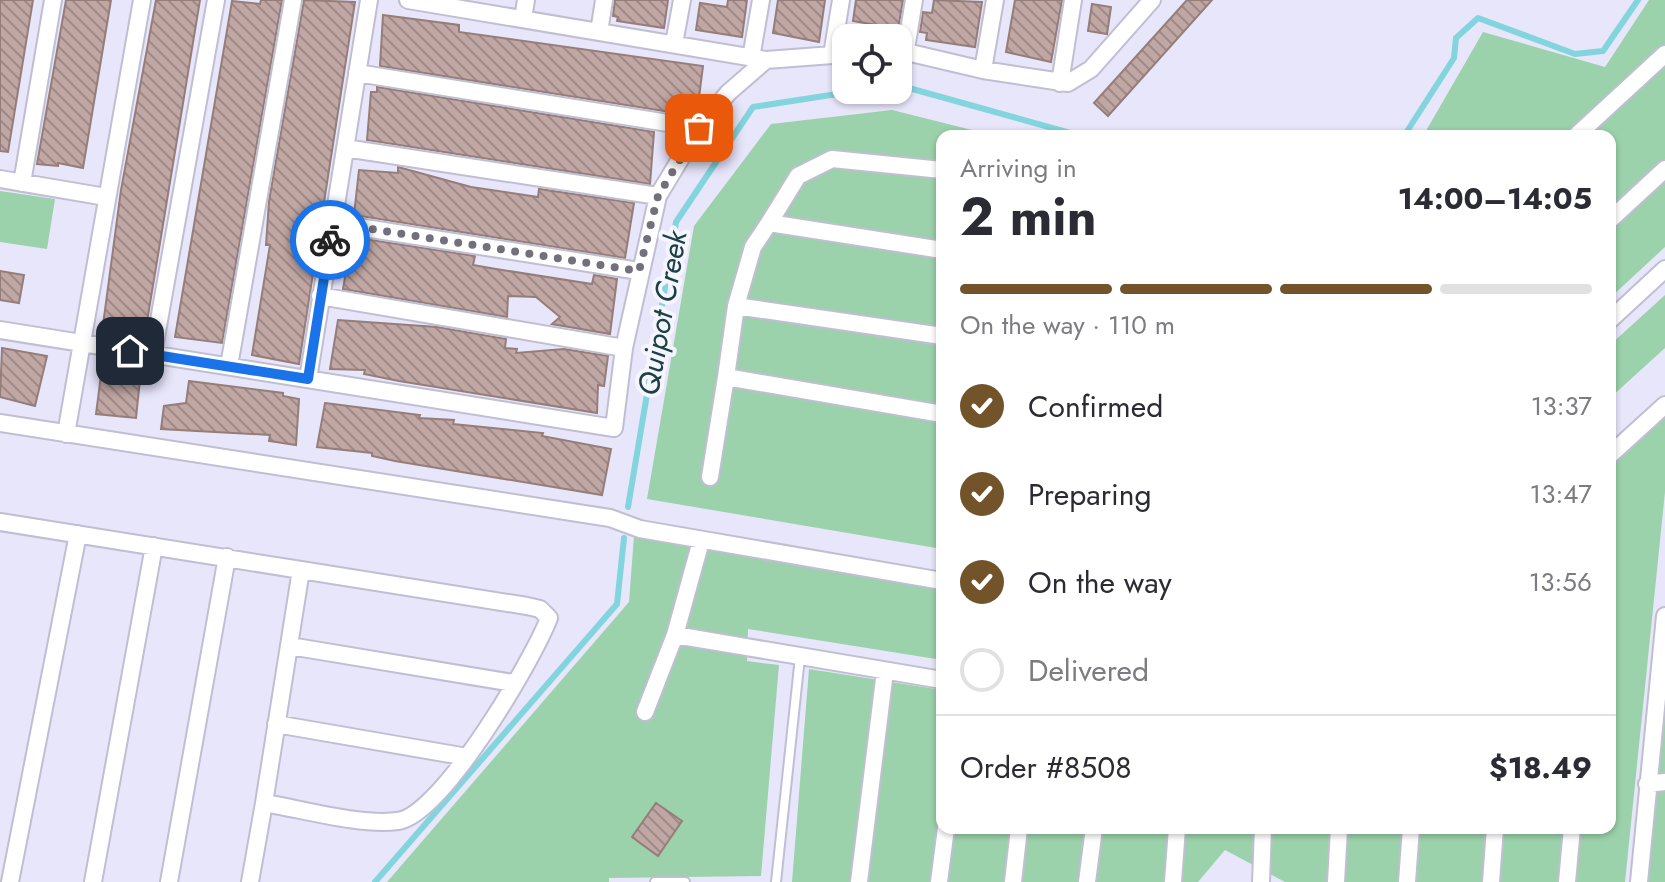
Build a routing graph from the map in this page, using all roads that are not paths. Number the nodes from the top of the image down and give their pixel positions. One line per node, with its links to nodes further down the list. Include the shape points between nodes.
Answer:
1 (53, 0): 35 (street)
2 (142, 0): 37 (street)
3 (216, 0): 51 (street)
4 (293, 0): 52 (street)
5 (369, 0): 27 (street)
6 (408, 0): 16 (street)
7 (526, 0): 17 (street)
8 (604, 0): 20 (street)
9 (682, 0): 21 (street)
10 (761, 0): 25 (street)
11 (841, 0): 18 (street)
12 (914, 0): 19 (street)
13 (995, 0): 26 (street)
14 (1073, 0): 28 (street)
15 (1152, 0): 28 (street, via 1091,69 1076,81)
16 (448, 3): 17 (street)
17 (523, 19): 20 (street)
18 (840, 24)
19 (908, 24)
20 (599, 32): 21 (street)
21 (674, 44): 25 (street)
22 (912, 52): 26 (street)
23 (832, 54): 25 (street)
24 (1665, 54): 30 (street)
25 (759, 59): 29 (street)
26 (983, 70): 28 (street)
27 (357, 73): 29 (street); 31 (street)
28 (1060, 83)
29 (699, 128): 36 (street)
30 (1583, 130)
31 (345, 148): 36 (street); 39 (street)
32 (936, 169): 40 (street, via 832,159 798,176)
33 (1665, 169): 38 (street)
34 (0, 179): 35 (street)
35 (22, 183): 37 (street)
36 (658, 196): 43 (street)
37 (106, 197): 49 (street)
38 (1616, 214)
39 (333, 223): 43 (street); 44 (street)
40 (769, 223): 41 (street); 45 (street, via 753,247)
41 (936, 249)
42 (1665, 269): 46 (street)
43 (639, 271): 50 (street)
44 (320, 296): 50 (street); 54 (street)
45 (736, 306): 48 (street); 53 (street)
46 (1616, 314)
47 (0, 330): 49 (street)
48 (936, 335)
49 (83, 344): 51 (street); 58 (street)
50 (624, 348): 54 (street, via 614,428)
51 (153, 354): 52 (street)
52 (229, 366): 54 (street)
53 (726, 377): 56 (street); 60 (street)
54 (308, 379)
55 (1665, 405): 59 (street)
56 (936, 413)
57 (0, 423): 58 (street)
58 (66, 434): 63 (street, via 610,518)
59 (1616, 450)
60 (710, 477)
61 (0, 523): 62 (street)
62 (78, 534): 64 (street); 90 (street)
63 (701, 541): 67 (street); 69 (street)
64 (154, 546): 65 (street); 91 (street)
65 (227, 557): 66 (street); 92 (street)
66 (301, 570): 70 (street); 74 (street, via 540,609 549,618)
67 (936, 580)
68 (1665, 616): 79 (street)
69 (675, 635): 71 (street); 75 (street)
70 (290, 646): 74 (street); 76 (street)
71 (800, 657): 72 (street); 96 (lane)
72 (885, 671): 73 (street); 97 (street)
73 (936, 679)
74 (513, 683): 77 (street)
75 (645, 712)
76 (276, 724): 77 (street); 80 (street)
77 (467, 757): 80 (street, via 421,811 399,821)
78 (1665, 782): 79 (street)
79 (1647, 784): 107 (street)
80 (264, 803): 93 (street)
81 (945, 834): 98 (street)
82 (1018, 834): 99 (street)
83 (1093, 834): 100 (street)
84 (1177, 834): 101 (street)
85 (1263, 834): 102 (street)
86 (1339, 834): 103 (street)
87 (1411, 834): 104 (street)
88 (1495, 834): 105 (street)
89 (1571, 834): 106 (street)
90 (10, 882)
91 (93, 882)
92 (169, 882)
93 (250, 882)
94 (655, 882): 95 (lane)
95 (685, 882)
96 (776, 882)
97 (859, 882)
98 (939, 882)
99 (1013, 882)
100 (1087, 882)
101 (1173, 882)
102 (1261, 882)
103 (1336, 882)
104 (1407, 882)
105 (1491, 882)
106 (1567, 882)
107 (1639, 882)

